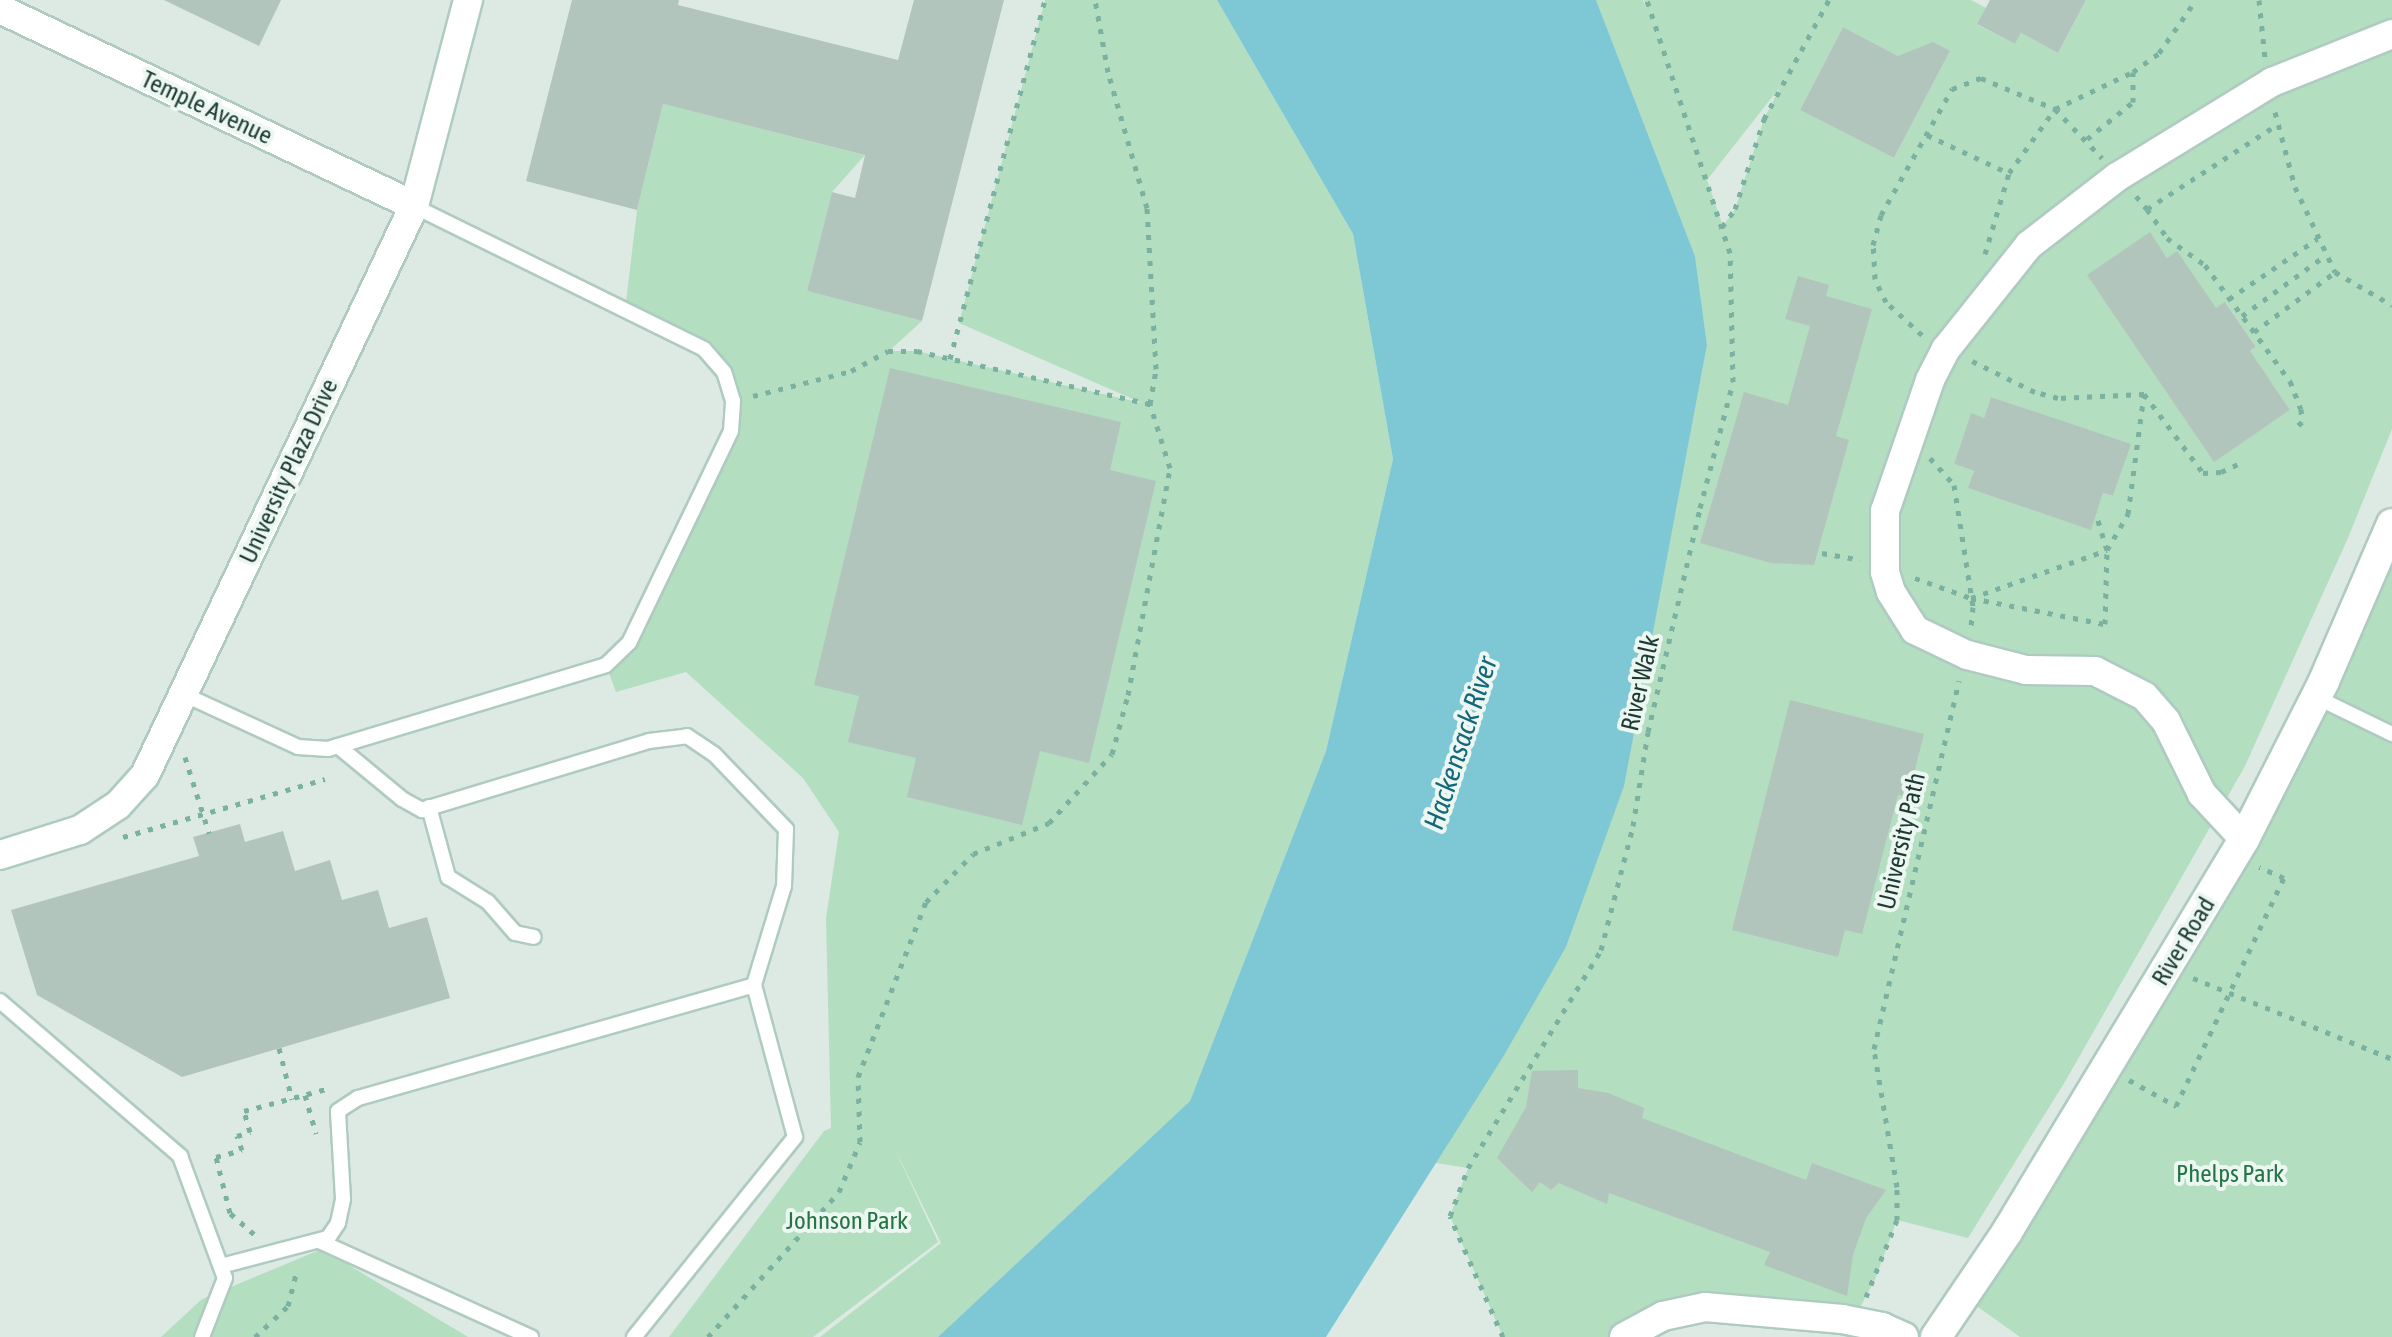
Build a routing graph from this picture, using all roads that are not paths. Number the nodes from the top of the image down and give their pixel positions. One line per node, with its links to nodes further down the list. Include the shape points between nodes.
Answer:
1 (468, 0): 4 (street, University Plaza Drive)
2 (0, 9): 4 (street, Temple Avenue)
3 (2392, 34): 11 (street, via 2272,82 2117,177 2030,245 1958,354 1930,380 1873,564 1915,630 1966,655 2026,670 2095,671 2144,696 2166,721)
4 (414, 206): 6 (street, University Plaza Drive); 9 (lane, via 704,349 724,372 733,400 731,431 630,642 606,666)
5 (2392, 524): 7 (main road, River Road)
6 (182, 694): 9 (lane, via 298,748); 12 (street, University Plaza Drive, via 144,775 118,805 80,830)
7 (2316, 697): 8 (lane); 11 (main road, River Road)
8 (2392, 734)
9 (338, 746): 10 (lane, via 402,799)
10 (429, 808): 13 (lane, via 448,877 488,902 515,933); 14 (lane, via 648,741 687,736 714,754 786,829 784,886)
11 (2238, 847): 23 (main road, River Road, via 2007,1232)
12 (0, 854)
13 (534, 937)
14 (754, 985): 16 (lane, via 358,1098 338,1111 344,1198 338,1223); 20 (lane, via 795,1137)
15 (0, 1001): 17 (lane, via 180,1156)
16 (319, 1241): 17 (lane); 19 (lane)
17 (220, 1266): 18 (lane, via 225,1278)
18 (202, 1337)
19 (532, 1337)
20 (634, 1337)
21 (1624, 1337): 22 (street, via 1662,1316 1705,1307 1854,1321)
22 (1904, 1337)
23 (1936, 1337)

